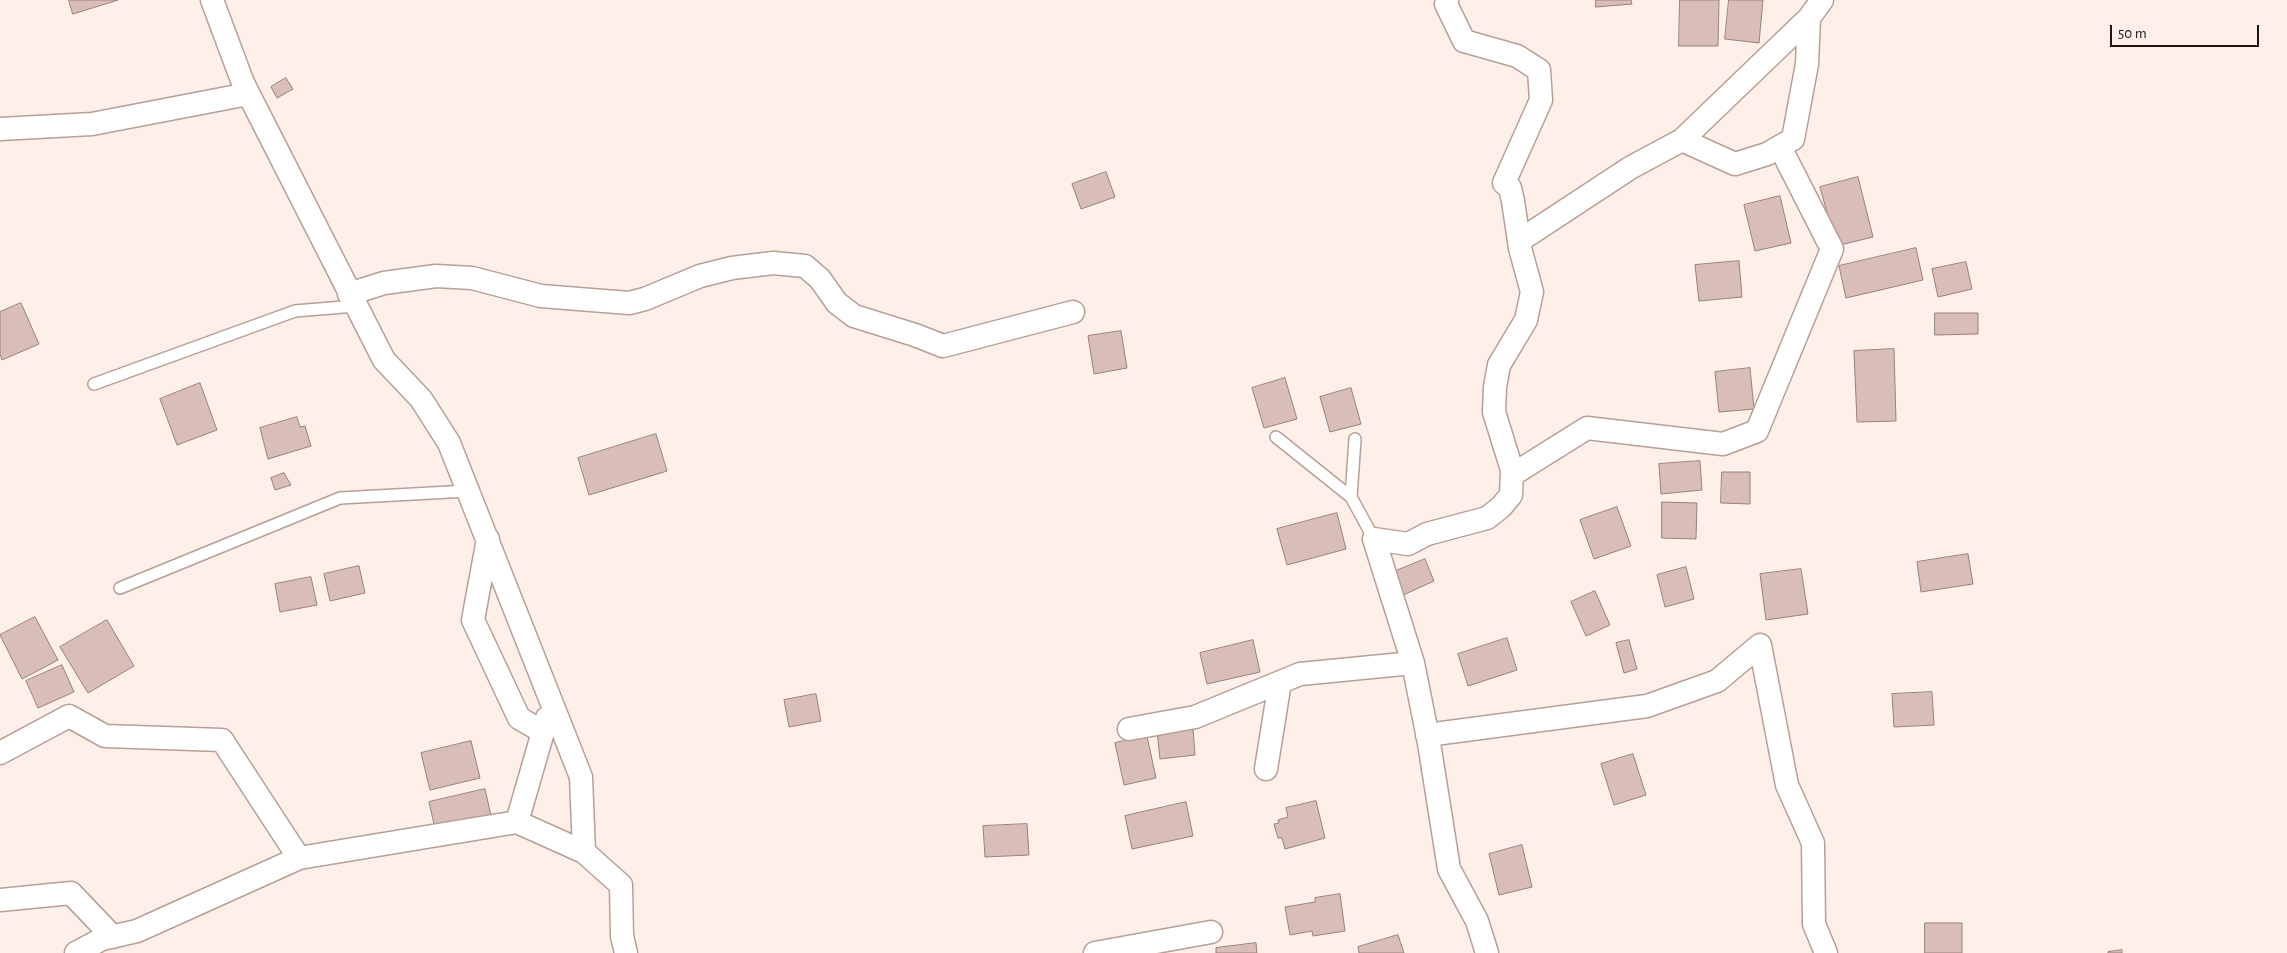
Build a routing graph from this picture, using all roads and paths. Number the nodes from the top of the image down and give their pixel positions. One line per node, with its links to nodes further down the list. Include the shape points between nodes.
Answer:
1 (212, 0): 4 (street)
2 (1447, 0): 8 (street, via 1464,42 1517,56 1539,70 1541,100 1504,182 1510,188)
3 (1815, 9): 6 (street); 7 (street, via 1793,139)
4 (248, 94): 5 (street, via 92,124); 9 (street)
5 (0, 128)
6 (1682, 140): 7 (street, via 1735,164); 8 (street, via 1630,168)
7 (1780, 147): 14 (street, via 1832,249 1757,432 1723,444 1587,428)
8 (1519, 241): 14 (street, via 1532,292 1526,320 1499,365 1494,412)
9 (352, 300): 10 (street, via 384,283 436,276 472,278 541,296 629,303 700,276 773,263 805,266 820,279 837,303 854,316 943,346); 11 (lane, via 294,310); 15 (street, via 384,360 421,399 449,443)
10 (1073, 312)
11 (94, 384)
12 (1276, 437): 16 (lane)
13 (1355, 439): 16 (lane)
14 (1512, 475): 17 (street, via 1511,495 1486,518 1426,534 1408,544)
15 (468, 491): 18 (street); 19 (lane, via 340,498)
16 (1351, 497): 17 (lane)
17 (1374, 538): 20 (street)
18 (488, 539): 22 (street); 24 (street, via 473,620 519,718)
19 (120, 588)
20 (1413, 663): 21 (street, via 1300,674); 25 (street)
21 (1280, 682): 23 (street, via 1195,717); 27 (street)
22 (552, 702): 24 (street); 29 (street, via 581,777)
23 (1129, 729)
24 (543, 732): 28 (street)
25 (1427, 735): 37 (street, via 1449,869 1477,921); 38 (street, via 1647,706 1717,681 1760,645 1787,785 1813,843 1814,924)
26 (0, 753): 30 (street, via 70,716 105,736 222,740)
27 (1266, 768)
28 (517, 822): 29 (street); 30 (street)
29 (584, 852): 35 (street, via 621,885 622,936)
30 (299, 858): 33 (street, via 137,932)
31 (0, 900): 33 (street, via 71,893)
32 (1211, 932): 36 (street)
33 (113, 937): 34 (street, via 102,939)
34 (76, 953)
35 (626, 953)
36 (1095, 953)
37 (1487, 953)
38 (1826, 953)

